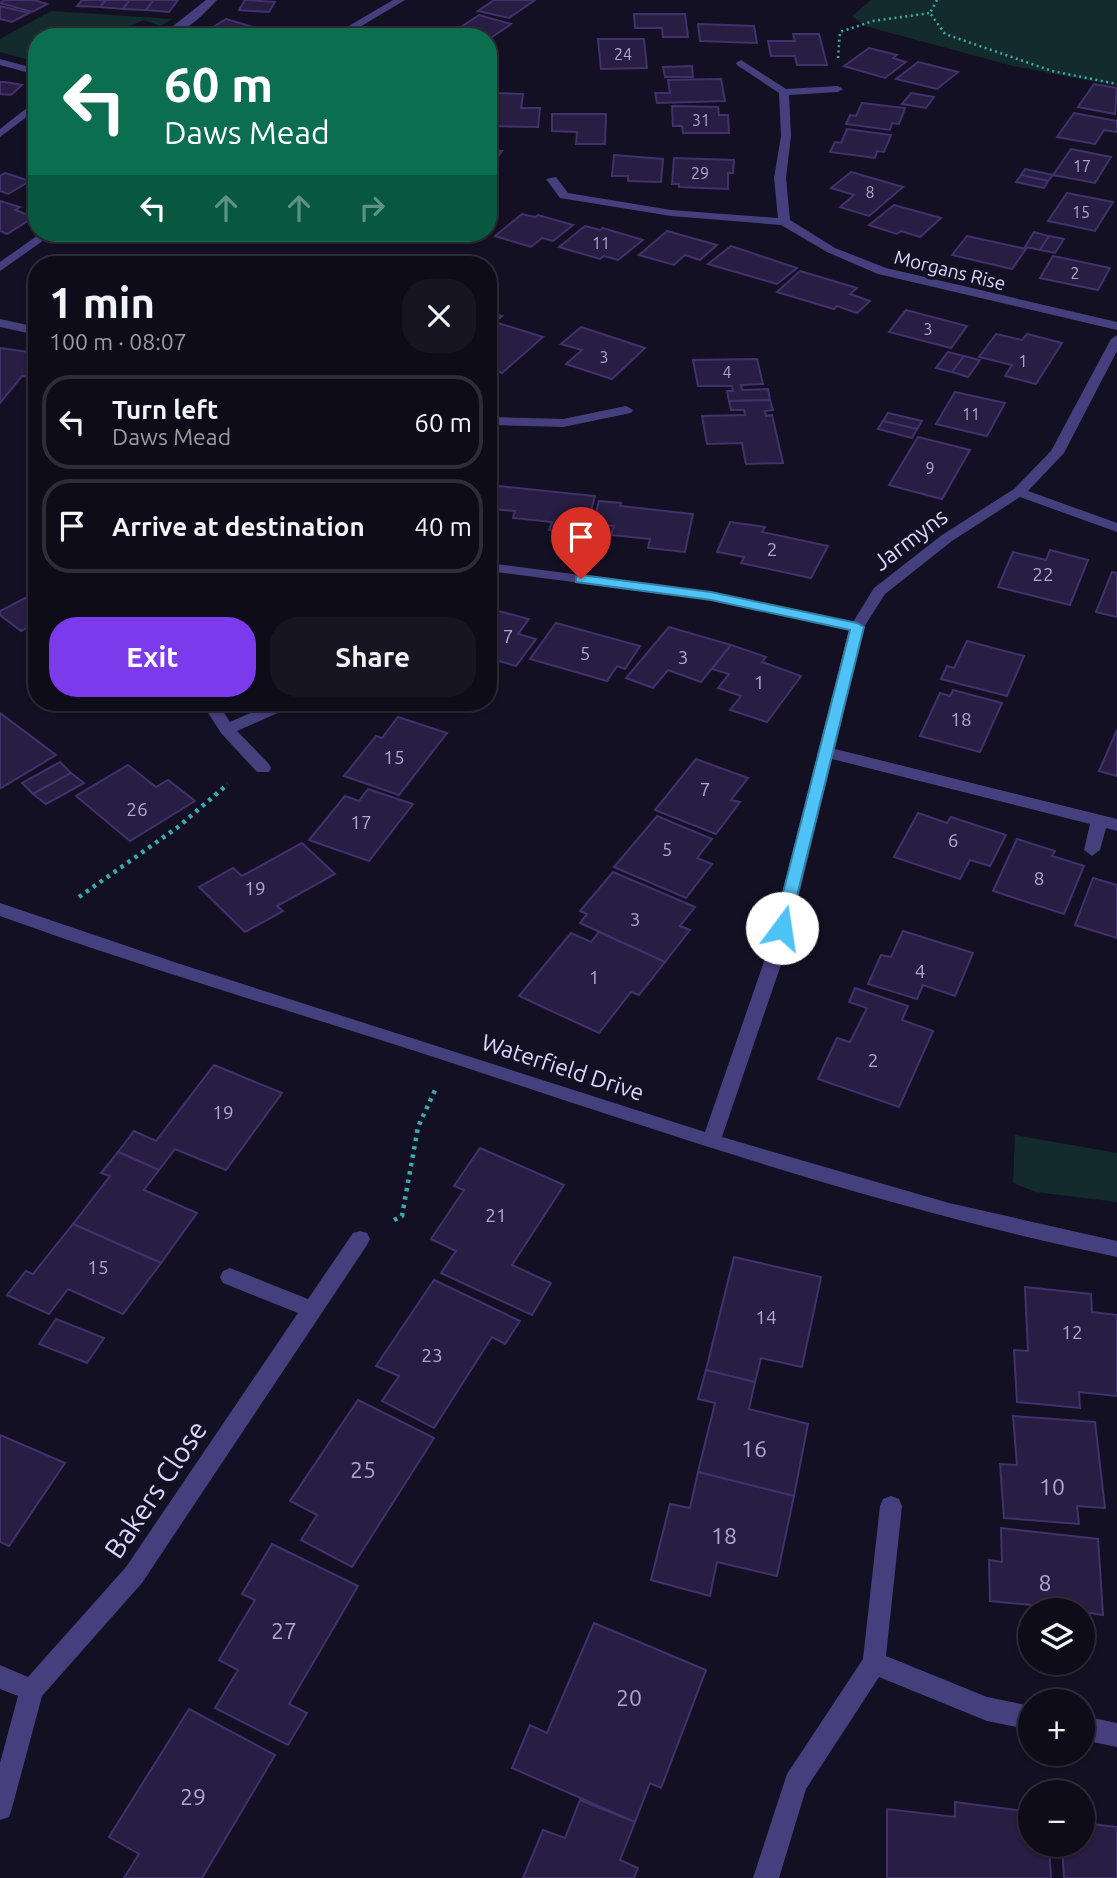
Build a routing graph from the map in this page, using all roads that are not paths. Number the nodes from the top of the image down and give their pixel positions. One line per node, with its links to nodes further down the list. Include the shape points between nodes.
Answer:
1 (212, 0): 3 (street)
2 (400, 0): 4 (street)
3 (178, 28)
4 (351, 28)
5 (0, 62): 7 (street)
6 (741, 63): 9 (street)
7 (28, 70)
8 (838, 89): 9 (street)
9 (784, 92): 13 (street, via 786,136 780,178)
10 (28, 111): 11 (street)
11 (0, 134)
12 (552, 179): 13 (street, Morgans Rise, via 564,196 671,213)
13 (784, 222): 17 (street, Morgans Rise, via 831,250 882,271)
14 (35, 242): 15 (street)
15 (0, 267)
16 (0, 323): 18 (street)
17 (1117, 326)
18 (28, 329)
19 (1117, 339): 22 (street, Jarmyns, via 1056,453)
20 (626, 410): 21 (street, via 563,423)
21 (497, 421)
22 (1019, 492): 23 (street); 25 (street, Jarmyns, via 947,538 879,591)
23 (1117, 528)
24 (497, 568): 25 (street, via 711,596)
25 (857, 627): 29 (street, Jarmyns)
26 (215, 711): 28 (street)
27 (268, 711): 28 (street)
28 (227, 729): 30 (street)
29 (827, 752): 31 (street); 35 (street, Jarmyns, via 776,953)
30 (260, 763)
31 (1099, 821): 32 (street); 33 (street)
32 (1117, 825)
33 (1092, 850)
34 (0, 909): 35 (street, Waterfield Drive)
35 (711, 1142): 37 (street, Waterfield Drive, via 864,1190)
36 (360, 1240): 39 (street, Bakers Close)
37 (1117, 1249)
38 (230, 1278): 39 (street)
39 (313, 1310): 43 (street, Bakers Close, via 134,1575)
40 (891, 1506): 41 (street)
41 (874, 1663): 44 (street, via 987,1709); 48 (street, via 796,1783)
42 (0, 1676): 43 (street)
43 (32, 1690): 47 (street, Bakers Close)
44 (1018, 1715)
45 (1095, 1730): 46 (street)
46 (1117, 1735)
47 (0, 1808)
48 (766, 1878)

